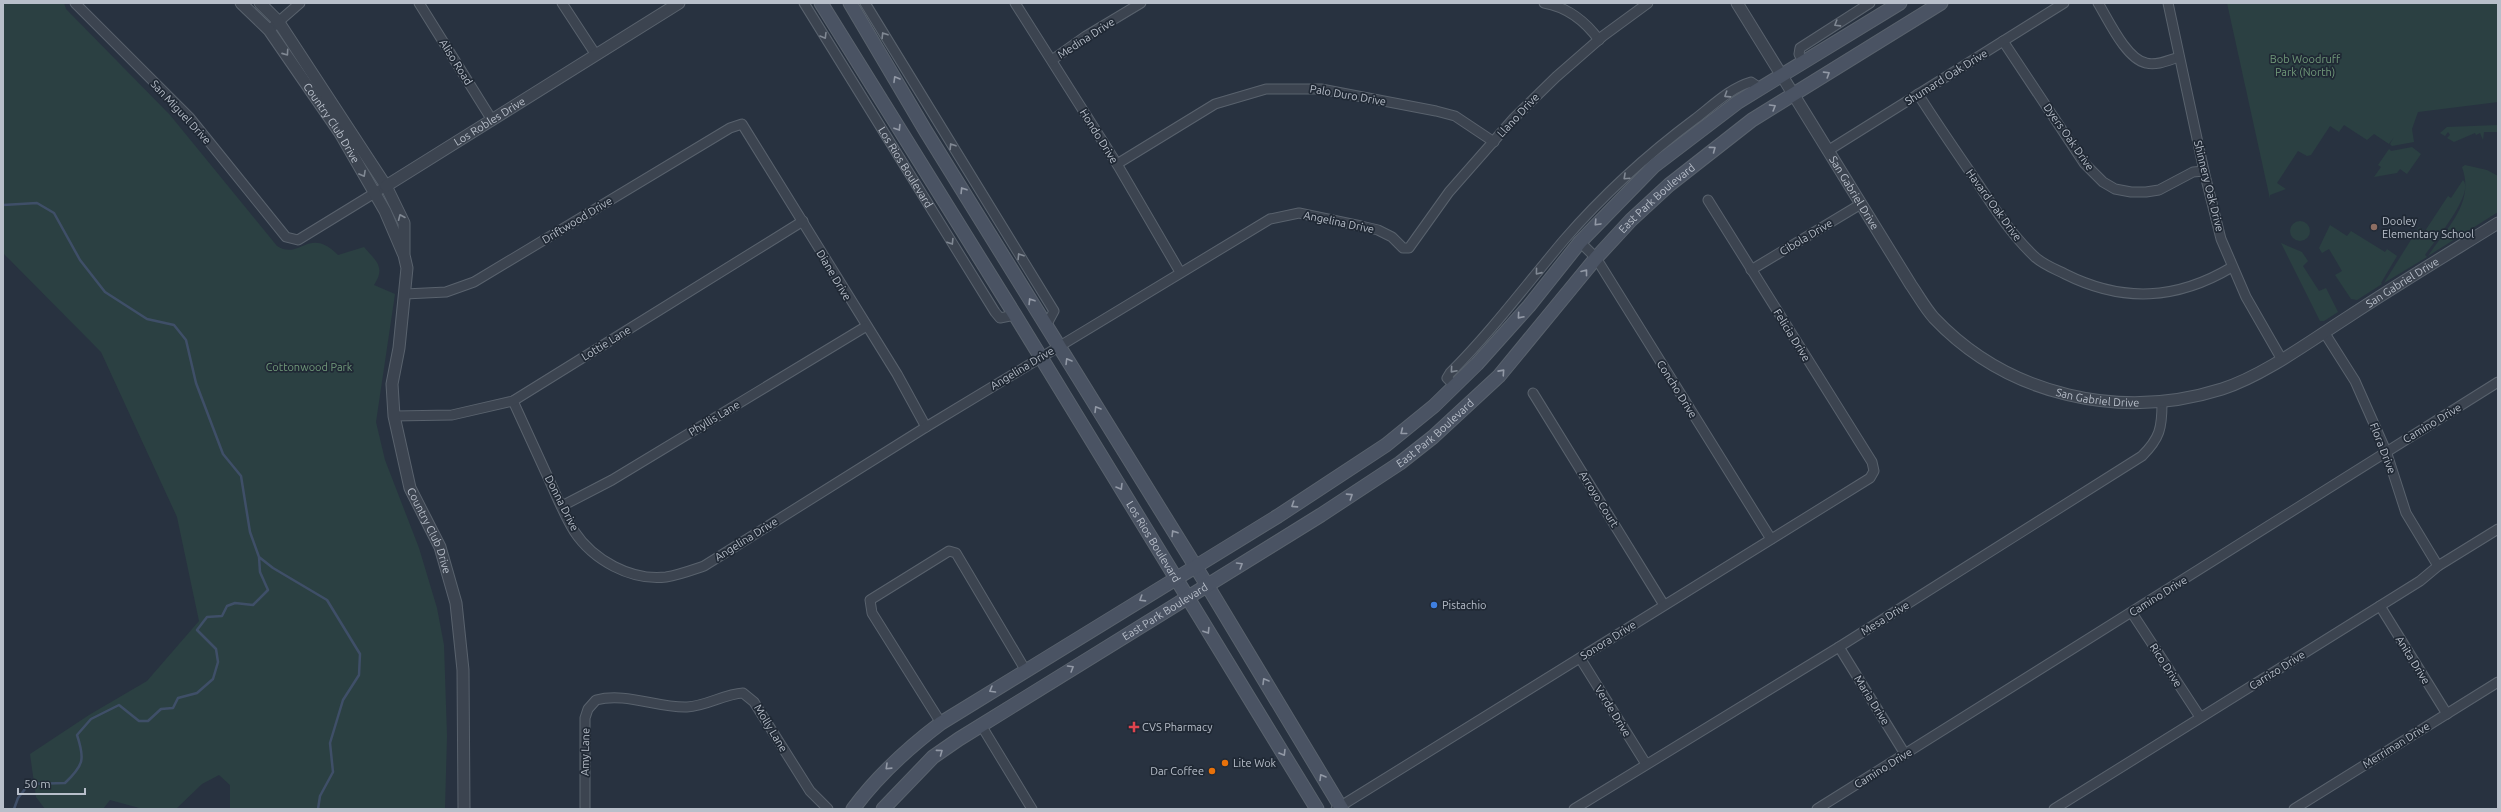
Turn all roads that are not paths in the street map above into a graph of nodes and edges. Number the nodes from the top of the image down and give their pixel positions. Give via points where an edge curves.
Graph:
1 (75, 3) edge
2 (241, 3) edge
3 (260, 3) edge
4 (300, 3) edge
5 (420, 3) edge
6 (562, 3) edge
7 (679, 3) edge
8 (804, 3) edge
9 (822, 3) edge
10 (850, 3) edge
11 (865, 3) edge
12 (1015, 3) edge
13 (1141, 3) edge
14 (1544, 3) edge
15 (1648, 3) edge
16 (1737, 3) edge
17 (1870, 3) edge
18 (1900, 3) edge
19 (1941, 3) edge
20 (2064, 3) edge
21 (2098, 3) edge
22 (2168, 3) edge
23 (2053, 6) edge
24 (278, 21) junction
25 (269, 30) junction
26 (1599, 40) junction
27 (2003, 41) junction
28 (596, 55) junction
29 (2180, 57) junction
30 (1052, 60) junction
31 (1804, 62) junction
32 (1782, 76) junction
33 (1760, 88) junction
34 (1794, 94) junction
35 (1918, 94) junction
36 (492, 120) junction
37 (742, 124) joint
38 (1494, 142) junction
39 (1829, 150) junction
40 (1117, 164) junction
41 (2204, 171) junction
42 (386, 186) junction
43 (374, 193) junction
44 (1708, 200) dead end
45 (1861, 204) junction
46 (803, 221) junction
47 (2498, 222) edge
48 (298, 240) joint
49 (1580, 242) junction
50 (1409, 248) joint
51 (404, 255) junction
52 (1596, 258) junction
53 (2232, 267) junction
54 (1751, 270) junction
55 (1180, 272) junction
56 (405, 294) junction
57 (1015, 315) junction
58 (1046, 326) junction
59 (866, 327) junction
60 (2324, 332) junction
61 (1059, 346) junction
62 (1040, 357) junction
63 (2281, 358) junction
64 (2498, 382) edge
65 (1455, 386) junction
66 (1533, 393) dead end
67 (513, 401) junction
68 (2162, 403) junction
69 (394, 416) junction
70 (926, 427) junction
71 (1386, 445) junction
72 (1119, 446) junction
73 (2386, 451) junction
74 (1100, 454) junction
75 (1400, 463) junction
76 (1874, 471) joint
77 (562, 506) junction
78 (2498, 529) edge
79 (1771, 539) junction
80 (1195, 566) junction
81 (2438, 566) junction
82 (642, 576) joint
83 (1175, 578) junction
84 (1206, 585) junction
85 (1186, 598) junction
86 (1664, 605) junction
87 (2380, 606) junction
88 (2132, 613) junction
89 (1839, 647) junction
90 (1580, 658) junction
91 (1026, 671) junction
92 (2498, 682) edge
93 (1038, 688) junction
94 (596, 700) joint
95 (1285, 714) junction
96 (2447, 714) junction
97 (2200, 717) junction
98 (941, 722) junction
99 (980, 725) junction
100 (1266, 726) junction
101 (1905, 754) junction
102 (1646, 764) junction
103 (1339, 808) edge
104 (464, 809) edge
105 (585, 809) edge
106 (828, 809) edge
107 (853, 809) edge
108 (883, 809) edge
109 (1032, 809) edge
110 (1317, 809) edge
111 (1574, 809) edge
112 (1817, 809) edge
113 (2054, 809) edge
114 (2294, 809) edge

1 - 48 street, San Miguel Drive via 190,118 286,237
2 - 25 street, Country Club Drive
3 - 24 street, Country Club Drive
4 - 24 street
5 - 36 street, Aliso Road
6 - 28 street
7 - 28 street, Los Robles Drive
8 -> 57 street, Los Rios Boulevard via 995,312 1000,318
9 -> 57 main road, Los Rios Boulevard
58 -> 10 main road, Los Rios Boulevard
58 -> 11 street via 1054,311
12 - 30 street, Hondo Drive
13 - 30 street, Medina Drive
14 - 26 street via 1564,8 1577,17
15 - 26 street, Llano Drive
16 - 32 street
17 -> 31 street via 1800,48 1799,54
18 - 31 main road, East Park Boulevard
34 -> 19 main road, East Park Boulevard
20 - 23 street, Shumard Oak Drive
21 - 29 street via 2127,50 2138,60 2157,64
22 - 29 street, Shinnery Oak Drive
23 - 27 street, Shumard Oak Drive
24 - 25 street
24 - 42 street, Country Club Drive
25 -> 43 street, Country Club Drive via 340,133
26 - 38 street, Llano Drive via 1556,77 1514,118
27 - 35 street, Shumard Oak Drive
27 - 41 street, Dyers Oak Drive via 2084,163 2103,182 2115,189 2146,192 2160,190 2193,172
28 - 36 street, Los Robles Drive
29 - 41 street, Shinnery Oak Drive
30 - 40 street, Hondo Drive
31 - 32 main road, East Park Boulevard
32 - 33 main road, East Park Boulevard
32 - 34 street, San Gabriel Drive
33 -> 49 main road, East Park Boulevard via 1680,144 1654,166
33 -> 65 street, East Park Boulevard via 1751,82 1721,99 1684,127 1613,189 1564,240 1506,314 1450,373 1448,378
34 - 39 street, San Gabriel Drive
52 -> 34 main road, East Park Boulevard via 1631,220 1695,163 1752,120
35 - 39 street, Shumard Oak Drive
35 - 53 street, Havard Oak Drive via 2015,237 2036,258 2060,272 2103,289 2128,295 2151,295 2197,284
36 - 42 street, Los Robles Drive
37 - 46 street, Diane Drive
37 - 56 street, Driftwood Drive via 723,132 474,282 446,292
38 - 40 street, Palo Duro Drive via 1455,116 1436,111 1321,89 1266,89 1215,104
38 - 50 street, Llano Drive via 1449,192
39 - 45 street, San Gabriel Drive
40 - 55 street, Hondo Drive
41 - 53 street, Shinnery Oak Drive via 2221,239
42 - 43 street, Los Robles Drive
51 -> 42 street, Country Club Drive via 404,223
43 - 48 street, Los Robles Drive
43 - 51 street, Country Club Drive via 385,211
44 - 54 street, Felicia Drive
45 - 54 street, Cibola Drive
45 - 68 street, San Gabriel Drive via 1910,285 1934,317 1985,360 2016,376 2073,398
46 - 59 street, Diane Drive
46 - 67 street, Lottie Lane
47 - 60 street, San Gabriel Drive
49 - 52 street, Concho Drive
49 -> 65 main road, East Park Boulevard via 1520,316
50 - 55 street, Angelina Drive via 1403,248 1392,237 1378,230 1299,213 1270,219
51 - 56 street, Country Club Drive via 407,268
75 -> 52 main road, East Park Boulevard via 1442,429 1499,376
52 - 79 street, Concho Drive
53 - 63 street, Shinnery Oak Drive via 2257,318
54 - 76 street, Felicia Drive via 1872,462
55 - 61 street, Angelina Drive
56 - 69 street, Country Club Drive via 392,384
57 - 62 main road, Los Rios Boulevard
58 - 61 main road, Los Rios Boulevard
59 - 70 street, Diane Drive via 897,374
59 - 77 street, Phyllis Lane via 612,480
60 - 63 street, San Gabriel Drive
60 - 73 street, Flora Drive via 2355,381
61 - 62 street, Angelina Drive
72 -> 61 main road, Los Rios Boulevard
62 - 70 street, Angelina Drive
62 - 74 main road, Los Rios Boulevard
63 - 68 street, San Gabriel Drive via 2223,389
64 - 73 street, Camino Drive
65 -> 71 main road, East Park Boulevard
66 - 86 street, Arroyo Court
67 - 69 street, Lottie Lane via 452,415
67 - 77 street, Donna Drive
68 - 89 street, Mesa Drive via 2160,433 2154,444 2142,456
69 - 104 street, Country Club Drive via 410,488 440,547 456,603 464,670
70 - 82 street, Angelina Drive via 704,566 665,577
71 - 75 main road
71 -> 80 main road, East Park Boulevard
72 - 74 main road
80 -> 72 main road, Los Rios Boulevard
73 - 81 street, Flora Drive via 2406,512
73 - 88 street, Camino Drive
74 -> 83 main road, Los Rios Boulevard
84 -> 75 main road, East Park Boulevard
76 - 79 street, Sonora Drive via 1870,478
77 - 82 street, Donna Drive via 575,531 588,547 624,571
78 - 81 street, Carrizo Drive
79 - 86 street, Sonora Drive
80 - 83 main road, East Park Boulevard
80 - 84 main road, Los Rios Boulevard
81 - 87 street, Carrizo Drive via 2426,577
83 - 85 main road, Los Rios Boulevard
83 -> 91 main road, East Park Boulevard
84 - 85 main road, East Park Boulevard
95 -> 84 main road, Los Rios Boulevard
93 -> 85 main road, East Park Boulevard
85 -> 100 main road, Los Rios Boulevard
86 - 90 street, Sonora Drive
87 - 96 street, Anita Drive
87 - 97 street, Carrizo Drive
88 - 97 street, Rico Drive
88 - 101 street, Camino Drive
89 - 101 street, Maria Drive
89 - 102 street, Mesa Drive
90 - 102 street, Verde Drive
90 - 103 street, Sonora Drive
91 - 93 main road
91 -> 98 main road, East Park Boulevard
91 - 98 street via 956,553 949,551 942,555 870,600 872,613
92 - 96 street, Merriman Drive
93 - 99 main road, East Park Boulevard
94 - 105 street, Amy Lane via 588,709 585,718
94 - 106 street, Molly Lane via 622,697 655,705 689,707 738,693 748,694 810,791
95 - 100 main road
103 -> 95 main road, Los Rios Boulevard
96 - 114 street, Merriman Drive
97 - 113 street, Carrizo Drive
98 -> 107 main road, East Park Boulevard via 911,745 883,772
108 -> 99 main road, East Park Boulevard via 933,757
99 - 109 street
100 -> 110 main road, Los Rios Boulevard
101 - 112 street, Camino Drive
102 - 111 street, Mesa Drive

